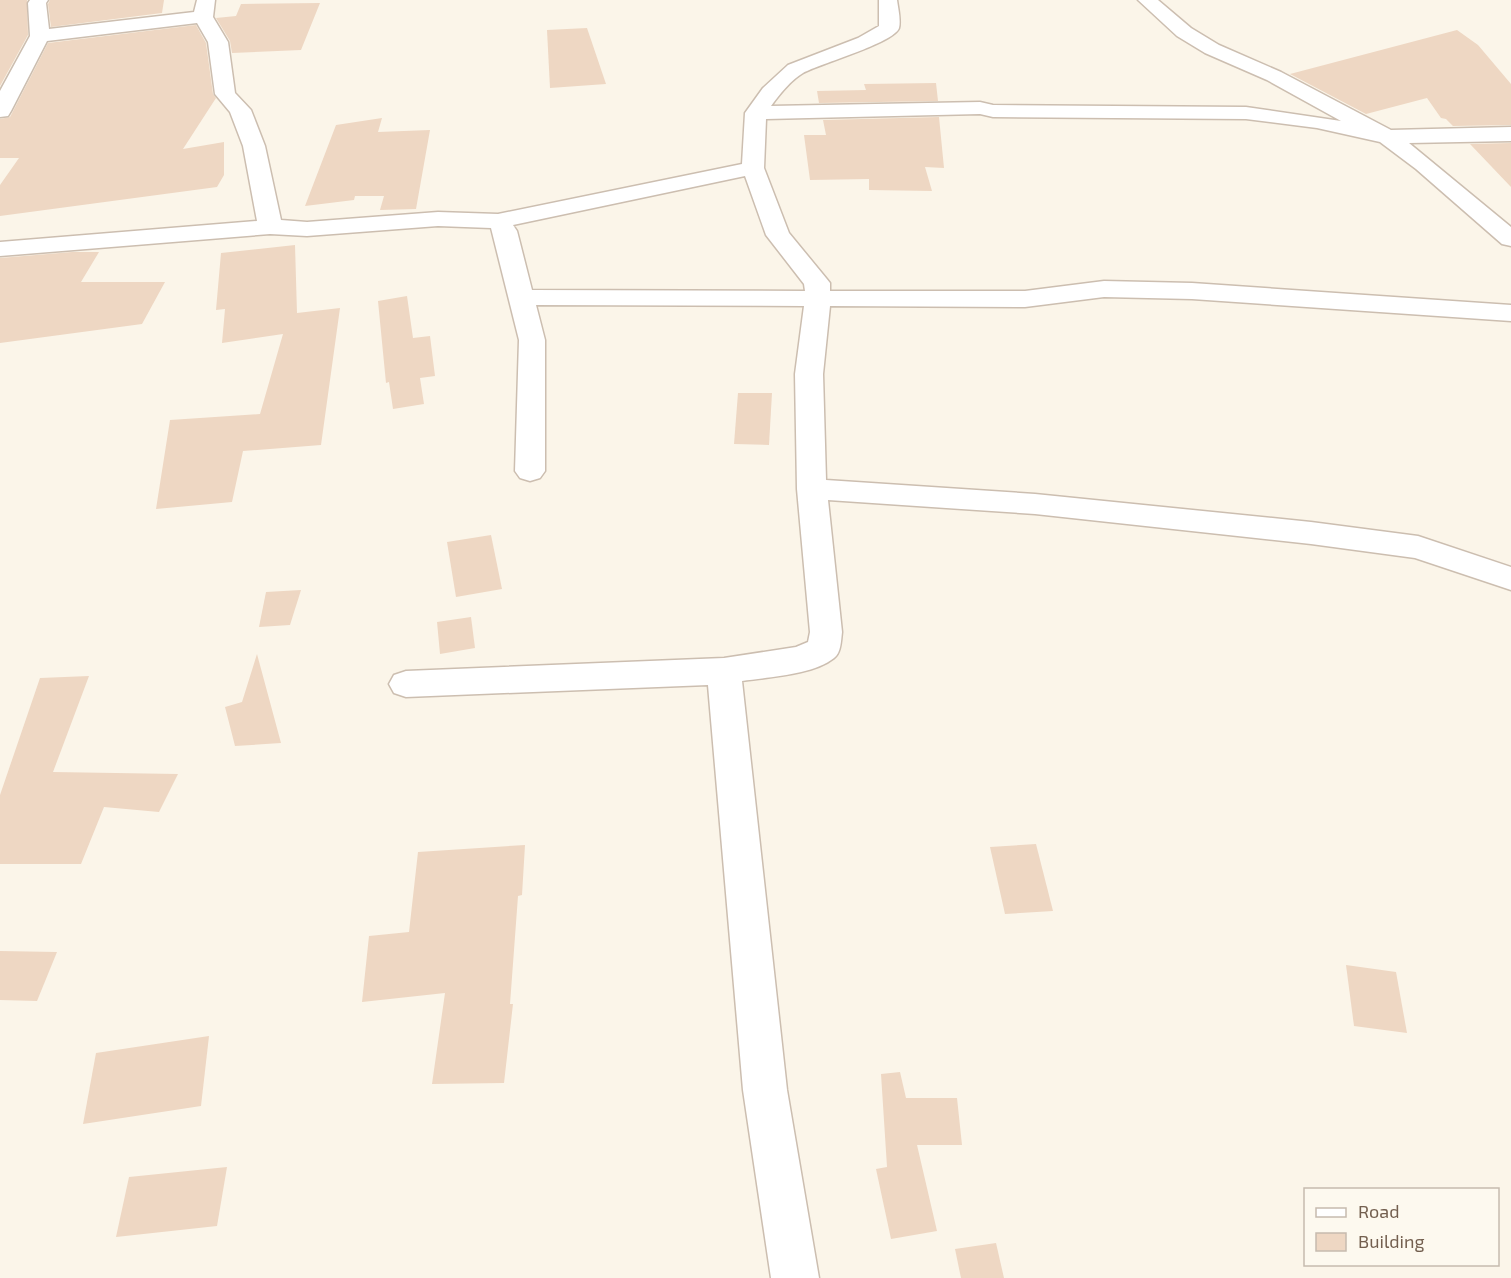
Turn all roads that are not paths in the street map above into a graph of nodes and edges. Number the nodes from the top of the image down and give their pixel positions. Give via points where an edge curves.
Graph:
1 (39, 0) edge
2 (888, 0) edge
3 (1146, 0) edge
4 (204, 8) edge
5 (40, 36) junction
6 (0, 111) edge
7 (756, 113) junction
8 (1511, 134) edge
9 (1387, 137) junction
10 (753, 168) junction
11 (498, 221) junction
12 (270, 227) junction
13 (1511, 239) edge
14 (0, 249) edge
15 (521, 298) junction
16 (818, 300) junction
17 (1511, 313) edge
18 (530, 471) dead end
19 (812, 489) junction
20 (1511, 579) edge
21 (724, 671) junction
22 (406, 684) dead end
23 (795, 1278) edge

1 - 5 street
2 - 7 street via 888,28 865,42 795,69 770,92
3 - 9 street via 1184,32 1212,49 1274,76
4 - 5 street
4 - 12 street via 218,42 225,94 240,110 254,147
5 - 6 street
7 - 9 street via 980,108 1246,113 1317,122
7 - 10 street
8 - 9 street
9 - 13 street
10 - 11 street
10 - 16 street via 778,235 816,283
11 - 12 street via 438,219 307,229
11 - 15 street via 505,231
12 - 14 street
15 - 16 street
15 - 18 street via 532,340
16 - 17 street via 1025,299 1115,290 1192,291
16 - 19 street via 809,374
19 - 20 street via 1035,504 1311,533 1418,547
19 - 21 street via 826,632 824,649 801,659
21 - 22 street
21 - 23 street via 765,1090

